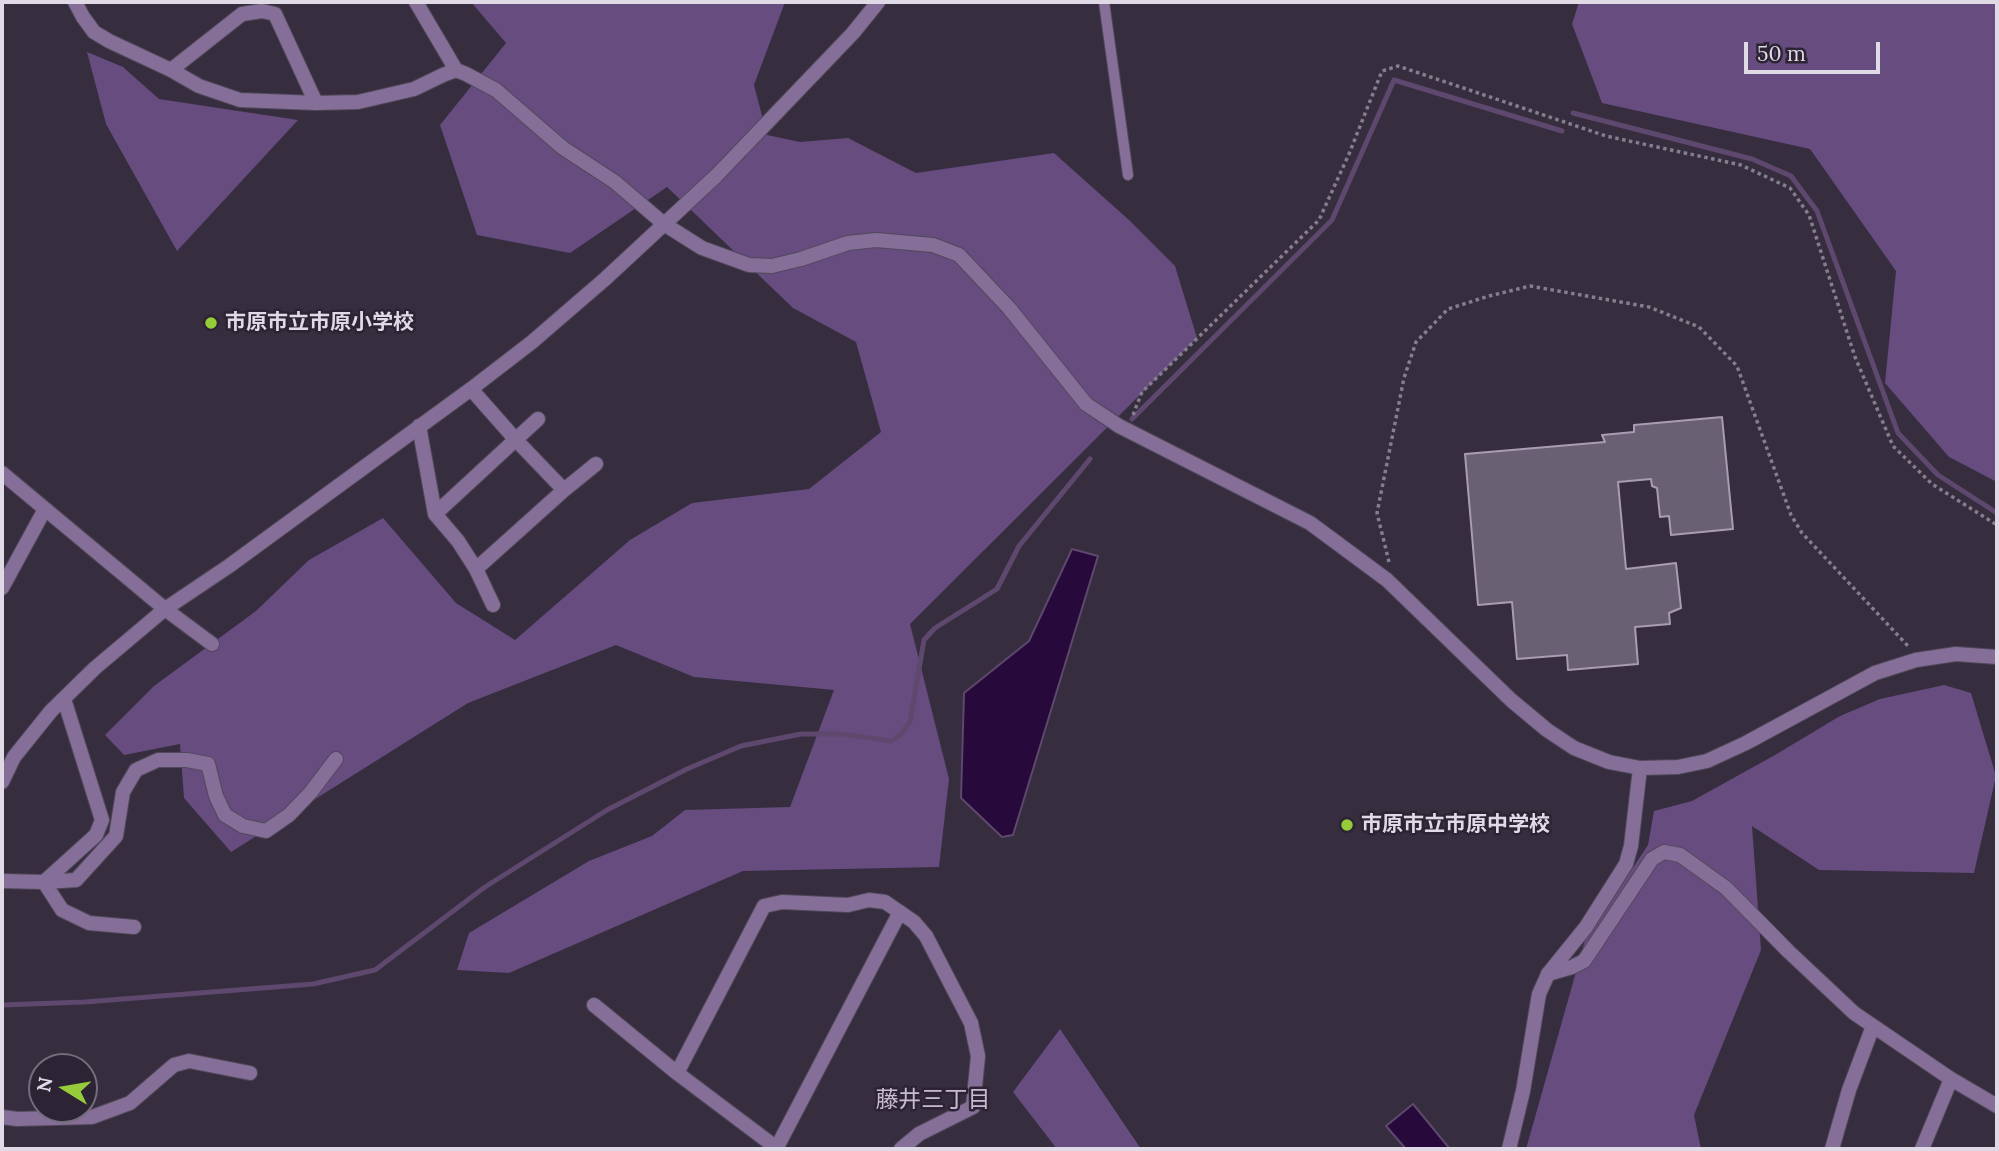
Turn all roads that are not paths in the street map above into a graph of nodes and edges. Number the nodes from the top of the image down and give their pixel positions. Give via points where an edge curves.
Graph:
1 (75, 2) edge
2 (416, 2) edge
3 (878, 2) edge
4 (1104, 2) edge
5 (171, 70) junction
6 (456, 70) junction
7 (316, 103) junction
8 (1128, 175) dead end
9 (664, 224) junction
10 (471, 389) junction
11 (538, 419) dead end
12 (419, 426) junction
13 (516, 440) junction
14 (596, 464) dead end
15 (2, 474) edge
16 (564, 490) junction
17 (45, 509) junction
18 (435, 514) junction
19 (476, 569) junction
20 (2, 588) edge
21 (492, 605) dead end
22 (165, 609) junction
23 (212, 644) dead end
24 (1997, 657) edge
25 (64, 699) junction
26 (336, 759) dead end
27 (1640, 768) junction
28 (2, 782) edge
29 (2, 881) edge
30 (44, 882) junction
31 (900, 912) junction
32 (134, 928) dead end
33 (1548, 974) junction
34 (594, 1004) dead end
35 (1873, 1026) junction
36 (250, 1073) dead end
37 (677, 1073) junction
38 (1951, 1079) junction
39 (1997, 1106) edge
40 (2, 1117) edge
41 (777, 1149) edge
42 (901, 1149) edge
43 (1509, 1149) edge
44 (1832, 1149) edge
45 (1922, 1149) edge

1 - 5 street via 94,32
2 - 6 street
3 - 9 street via 716,176
4 - 8 lane
5 - 7 street via 199,86 240,100
5 - 7 street via 242,14 262,11 275,15
6 - 7 street via 414,89 358,102
6 - 9 street via 496,90 563,148 615,182
9 - 10 street via 532,342
9 - 27 street via 702,248 749,265 772,266 848,243 876,240 933,245 958,255 1009,308 1087,404 1127,430 1310,523 1387,580 1546,730 1574,748
10 - 12 street
10 - 13 street
11 - 13 street
12 - 18 street
12 - 22 street
13 - 16 street
13 - 18 street
14 - 16 street
15 - 17 street
16 - 19 street
17 - 20 street
17 - 22 street
18 - 19 street
19 - 21 street
22 - 23 street
22 - 25 street
24 - 27 street via 1956,654 1916,660 1875,673 1707,761
25 - 28 street via 14,757
25 - 30 street via 102,820 96,835
26 - 30 street via 289,815 266,831 225,815 208,764 158,760 136,770 123,792 116,836 76,880
27 - 33 street via 1626,863 1586,927
29 - 30 street
30 - 32 street via 62,909 71,914 89,923
31 - 37 street via 885,902 869,900 848,905 764,905
31 - 41 street
31 - 42 street via 926,936 971,1023 978,1056 973,1107 919,1134
33 - 35 street via 1584,961 1652,859 1664,852 1680,855 1726,888 1854,1013
33 - 43 street via 1539,994
34 - 37 street
35 - 38 street
35 - 44 street
36 - 40 street via 189,1061 174,1066 130,1103 92,1117
37 - 41 street
38 - 39 street
38 - 45 street

